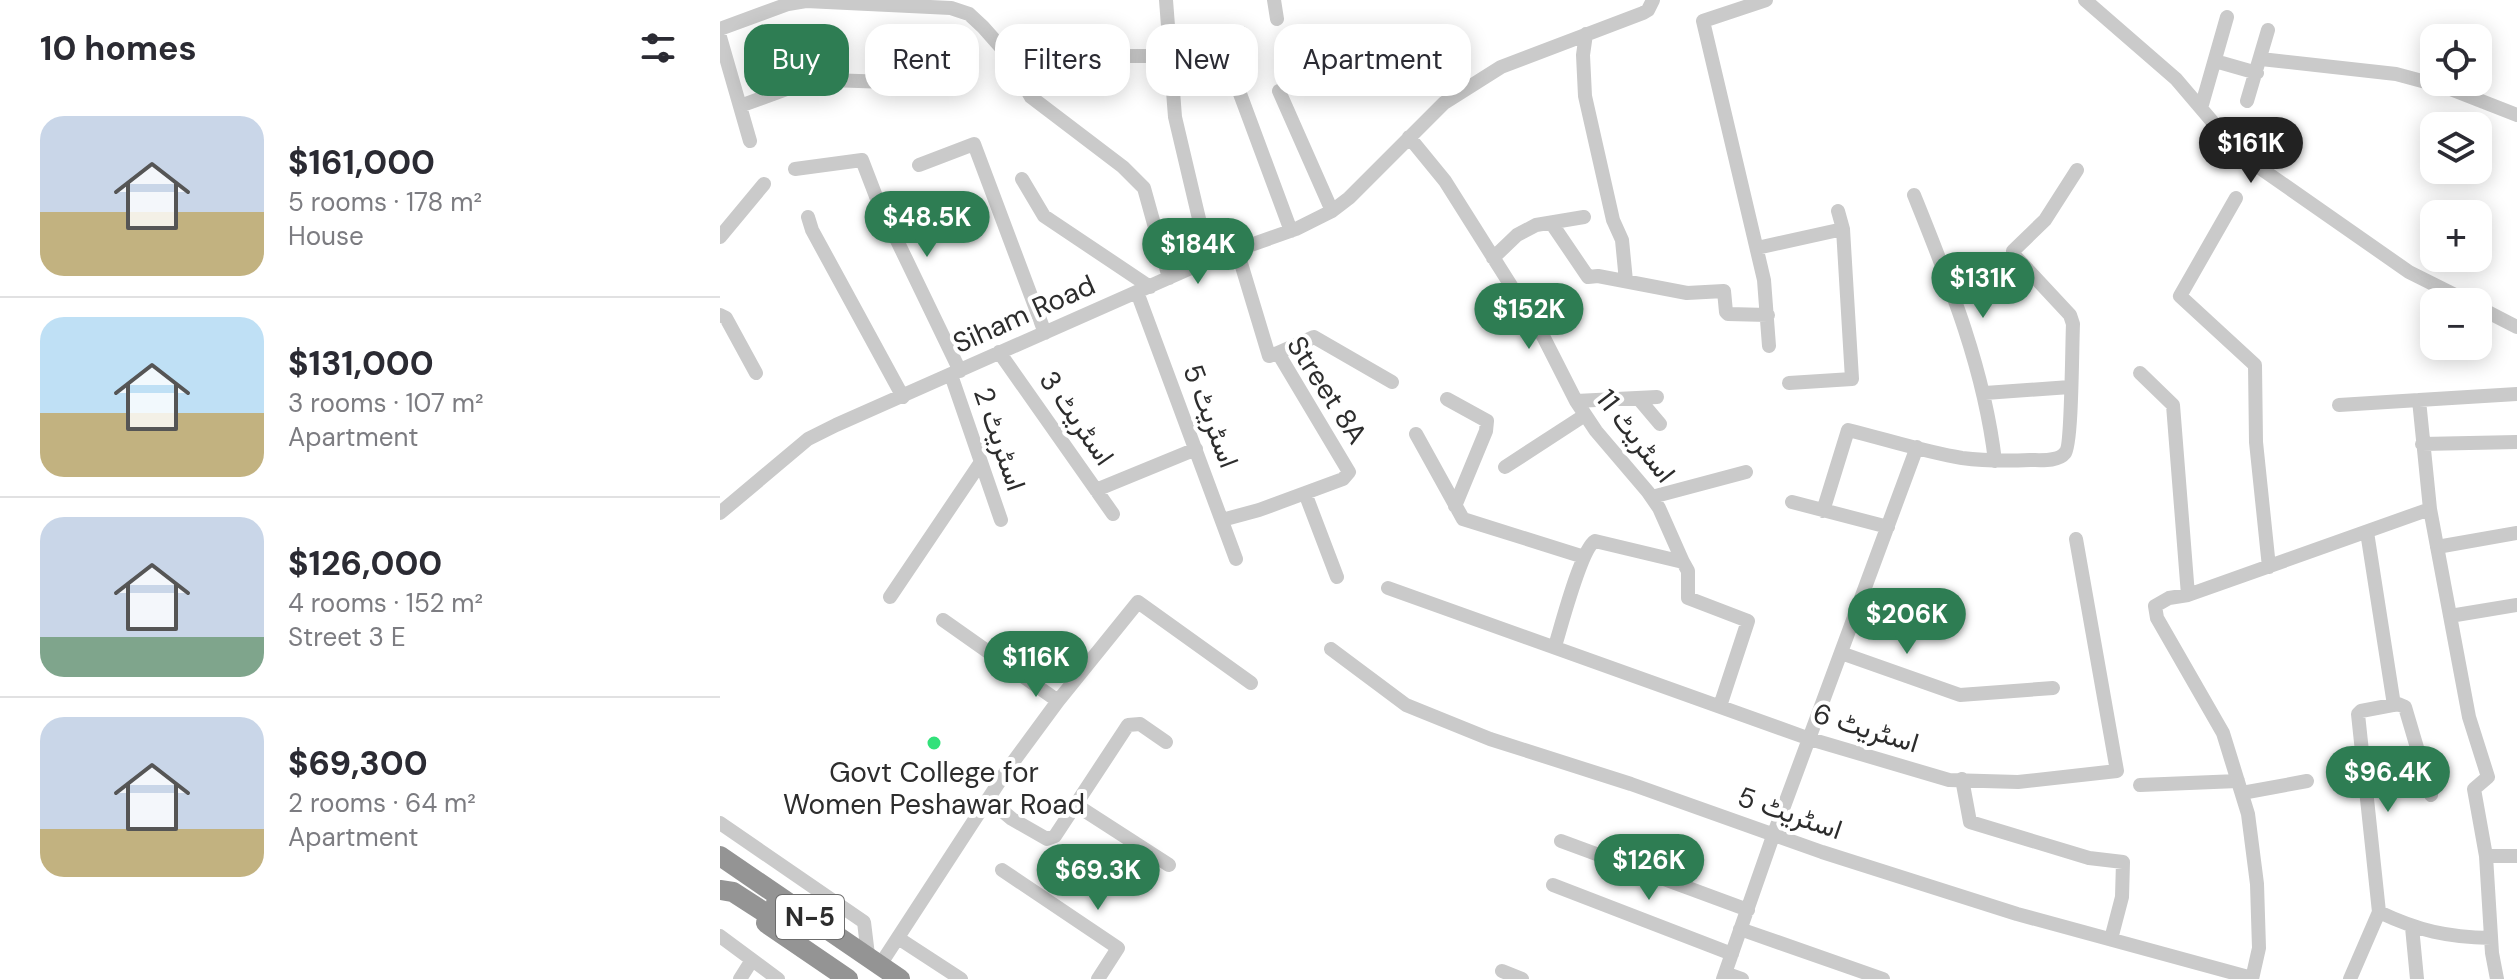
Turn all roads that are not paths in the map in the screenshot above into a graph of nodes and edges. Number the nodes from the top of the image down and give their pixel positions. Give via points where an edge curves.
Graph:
1 (1166, 0) edge
2 (1274, 0) edge
3 (1653, 0) edge
4 (1766, 0) edge
5 (2085, 0) edge
6 (2227, 17) dead end
7 (1277, 19) dead end
8 (1168, 24) edge
9 (720, 29) edge
10 (2268, 30) dead end
11 (1586, 34) junction
12 (720, 37) edge
13 (2215, 61) junction
14 (2259, 66) junction
15 (865, 81) edge
16 (1174, 96) edge
17 (1241, 96) edge
18 (1281, 96) edge
19 (2247, 101) dead end
20 (740, 106) junction
21 (2201, 108) junction
22 (2517, 115) edge
23 (1409, 137) junction
24 (750, 141) dead end
25 (919, 165) dead end
26 (795, 169) dead end
27 (2077, 170) dead end
28 (1022, 179) dead end
29 (764, 184) dead end
30 (1914, 195) dead end
31 (2236, 198) dead end
32 (1332, 211) junction
33 (1838, 211) dead end
34 (808, 217) dead end
35 (1584, 217) dead end
36 (1552, 224) junction
37 (1843, 229) junction
38 (1291, 231) junction
39 (720, 237) edge
40 (1757, 248) junction
41 (1237, 250) junction
42 (1493, 258) junction
43 (1211, 259) junction
44 (1169, 278) junction
45 (1626, 281) junction
46 (2441, 288) edge
47 (1143, 289) junction
48 (2492, 314) edge
49 (720, 315) edge
50 (1768, 315) junction
51 (2517, 327) edge
52 (1045, 333) junction
53 (1769, 346) dead end
54 (999, 352) junction
55 (1278, 353) junction
56 (756, 373) dead end
57 (955, 373) junction
58 (2140, 373) dead end
59 (1392, 382) dead end
60 (1789, 383) dead end
61 (2070, 387) junction
62 (1985, 393) junction
63 (2517, 394) edge
64 (903, 397) junction
65 (1657, 397) dead end
66 (1638, 398) junction
67 (1447, 399) dead end
68 (2419, 400) junction
69 (1576, 401) junction
70 (2339, 405) dead end
71 (1585, 415) junction
72 (1660, 424) dead end
73 (1416, 434) dead end
74 (2517, 442) edge
75 (2422, 444) junction
76 (1917, 447) junction
77 (1196, 449) junction
78 (1995, 461) junction
79 (981, 462) junction
80 (1505, 467) dead end
81 (1746, 472) dead end
82 (1096, 490) junction
83 (1305, 493) junction
84 (1652, 497) junction
85 (1792, 502) dead end
86 (1455, 506) junction
87 (2430, 509) junction
88 (1823, 511) junction
89 (720, 513) edge
90 (1113, 514) dead end
91 (1001, 520) dead end
92 (1222, 520) junction
93 (1888, 527) junction
94 (2367, 532) junction
95 (2517, 533) edge
96 (2076, 539) dead end
97 (2437, 547) junction
98 (1584, 557) junction
99 (1236, 559) dead end
100 (1680, 562) junction
101 (2269, 567) junction
102 (1337, 577) dead end
103 (1388, 588) dead end
104 (2188, 595) junction
105 (890, 597) dead end
106 (2517, 605) edge
107 (2450, 616) junction
108 (943, 620) dead end
109 (1555, 646) junction
110 (1331, 649) dead end
111 (1841, 653) junction
112 (1251, 683) dead end
113 (2053, 688) dead end
114 (1058, 701) junction
115 (2394, 705) junction
116 (1720, 706) junction
117 (1810, 739) junction
118 (1166, 742) dead end
119 (1962, 779) junction
120 (2307, 781) dead end
121 (2140, 785) dead end
122 (2240, 787) junction
123 (2431, 795) dead end
124 (988, 799) junction
125 (1076, 805) junction
126 (720, 823) edge
127 (1773, 836) junction
128 (1561, 841) dead end
129 (2486, 856) junction
130 (2517, 856) edge
131 (721, 857) edge
132 (1169, 865) dead end
133 (1002, 870) dead end
134 (1553, 885) dead end
135 (720, 890) edge
136 (1748, 910) junction
137 (2379, 912) junction
138 (2412, 927) junction
139 (1740, 929) junction
140 (720, 936) edge
141 (898, 938) junction
142 (2491, 938) junction
143 (2111, 939) junction
144 (1732, 954) junction
145 (752, 960) junction
146 (874, 960) junction
147 (1502, 971) dead end
148 (830, 972) edge
149 (1724, 976) edge
150 (2252, 978) edge
151 (740, 979) edge
152 (778, 979) edge
153 (848, 979) edge
154 (864, 979) edge
155 (900, 979) edge
156 (961, 979) edge
157 (1098, 979) edge
158 (1522, 979) edge
159 (1742, 979) edge
160 (1883, 979) edge
161 (2350, 979) edge
162 (2417, 979) edge
163 (2497, 979) edge

1 - 8 street
2 - 7 street
3 - 11 street, Siham Road via 1643,13
4 - 40 street via 1703,21
5 - 21 street via 2176,79
6 - 13 street
9 - 44 street via 806,1 951,8 969,14 1006,53 1031,97 1144,188
10 - 14 street
11 - 23 street, Siham Road via 1501,67 1444,103
11 - 45 street via 1585,96 1622,240
12 - 20 street
13 - 14 street
13 - 21 street
14 - 19 street
14 - 22 street via 2396,74
15 - 20 street via 810,82
16 - 43 street
17 - 38 street
18 - 32 street
20 - 24 street
21 - 46 street via 2260,168 2409,272
23 - 32 street, Siham Road
23 - 42 street, اسٹریٹ 11 via 1445,181
25 - 52 street via 974,144
26 - 57 street, اسٹریٹ 2 via 862,160
27 - 61 street via 2045,220 2013,251 2070,315
28 - 47 street via 1044,216
29 - 39 street
30 - 62 street via 1958,302
31 - 101 street via 2180,296 2255,365 2256,442
32 - 38 street, Siham Road
33 - 37 street
34 - 64 street
35 - 36 street
36 - 42 street via 1527,230
36 - 45 street via 1588,277
37 - 40 street
37 - 60 street via 1852,379
38 - 41 street, Siham Road
40 - 50 street
41 - 43 street, Siham Road
41 - 55 street, Street 8A via 1269,356
42 - 69 street, اسٹریٹ 11
43 - 44 street, Siham Road
44 - 47 street, Siham Road
45 - 50 street via 1687,293 1724,291 1728,314
47 - 52 street, Siham Road
47 - 77 street, اسٹریٹ 5
48 - 51 street
49 - 56 street
50 - 53 street
52 - 54 street, Siham Road
54 - 57 street, Siham Road
54 - 82 street, اسٹریٹ 3
55 - 59 street via 1314,337
55 - 83 street, Street 8A via 1349,472
57 - 64 street, Siham Road
57 - 79 street, اسٹریٹ 2
58 - 104 street via 2173,405
61 - 62 street
61 - 78 street via 2071,428 2065,454
62 - 78 street
63 - 68 street
64 - 89 street, Siham Road via 808,439
65 - 66 street
66 - 69 street
66 - 72 street
67 - 86 street via 1487,421
68 - 70 street
68 - 75 street
69 - 71 street, اسٹریٹ 11
71 - 80 street
71 - 84 street, اسٹریٹ 11
73 - 86 street
74 - 75 street
75 - 87 street
76 - 78 street
76 - 88 street via 1848,430
76 - 93 street
77 - 82 street
77 - 92 street, اسٹریٹ 5
79 - 91 street, اسٹریٹ 2
79 - 105 street
81 - 84 street
82 - 90 street, اسٹریٹ 3
83 - 92 street, Street 8A
83 - 102 street
84 - 100 street, اسٹریٹ 11
85 - 88 street
86 - 98 street via 1463,519
87 - 94 street
87 - 97 street
88 - 93 street
92 - 99 street, اسٹریٹ 5
93 - 111 street
94 - 101 street
94 - 115 street
95 - 97 street
96 - 119 street, اسٹریٹ 6 via 2117,771 2018,782
97 - 107 street
98 - 100 street via 1595,541
98 - 109 street
100 - 116 street, اسٹریٹ 11 via 1688,571 1688,598 1748,621
101 - 104 street
103 - 109 street, اسٹریٹ 6
104 - 122 street via 2159,602 2157,618 2223,733
106 - 107 street
107 - 129 street via 2469,717 2488,777 2474,789
108 - 114 street
109 - 116 street, اسٹریٹ 6
110 - 127 street, اسٹریٹ 5 via 1406,705 1447,723
111 - 113 street via 1960,695
111 - 117 street
112 - 114 street via 1138,602
114 - 124 street
115 - 123 street via 2405,707
115 - 137 street via 2358,714
116 - 117 street, اسٹریٹ 6
117 - 119 street, اسٹریٹ 6 via 1949,780
117 - 127 street
118 - 125 street via 1140,724 1128,725
119 - 143 street via 1970,822 2089,858 2123,862 2122,897
120 - 122 street
121 - 122 street
122 - 150 street via 2257,884 2259,948
124 - 125 street via 1047,839 1055,836
124 - 141 street
125 - 132 street
126 - 146 street via 864,922
127 - 136 street
127 - 143 street, اسٹریٹ 5
128 - 136 street
129 - 130 street
129 - 142 street
131 - 135 highway via 728,870 789,912 790,919 781,923 733,892
131 - 146 highway, N-5
133 - 157 street via 1118,948
134 - 144 street
135 - 148 highway, N-5
136 - 139 street
137 - 138 street
137 - 161 street
138 - 142 street via 2449,937
138 - 162 street
139 - 144 street
139 - 160 street
140 - 145 street
141 - 146 street
141 - 156 street
142 - 163 street
143 - 150 street, اسٹریٹ 5
144 - 149 street
145 - 151 street
145 - 152 street
146 - 154 highway via 869,963 836,945 835,956
146 - 155 highway, N-5
147 - 158 street
148 - 153 highway, N-5
149 - 159 street

